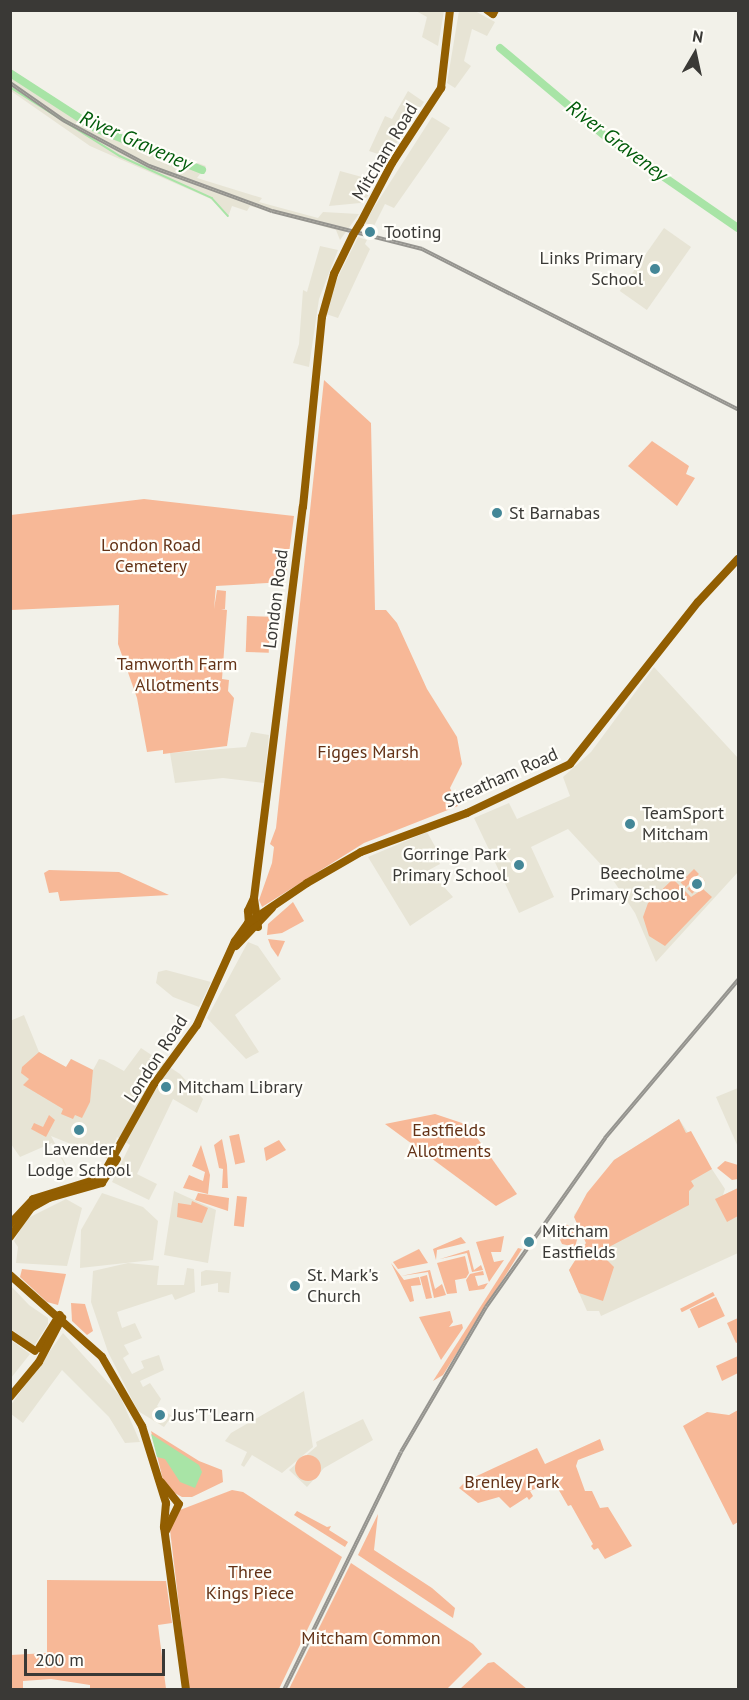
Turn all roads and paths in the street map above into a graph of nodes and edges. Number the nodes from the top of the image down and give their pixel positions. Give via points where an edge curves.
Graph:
1 (450, 10) edge
2 (325, 303) joint
3 (738, 559) edge
4 (253, 926) junction
5 (117, 1155) junction
6 (10, 1224) edge
7 (10, 1237) edge
8 (10, 1275) edge
9 (60, 1318) junction
10 (10, 1334) edge
11 (48, 1343) junction
12 (37, 1350) junction
13 (33, 1365) junction
14 (10, 1397) edge
15 (158, 1476) junction
16 (173, 1497) junction
17 (168, 1507) junction
18 (186, 1689) edge

1 - 2 main road, Mitcham Road, bridge via 441,88 392,163 353,235
2 - 4 main road, London Road
3 - 4 main road, Streatham Road via 694,606 570,764 467,813 361,852 307,883
4 - 5 main road, London Road via 236,946 199,1021 151,1089
5 - 6 main road via 99,1178 39,1196 22,1208
5 - 7 main road via 104,1182 36,1204
8 - 9 main road
9 - 11 main road
9 - 12 main road
9 - 15 main road via 109,1366 147,1438
10 - 12 main road
11 - 12 main road
11 - 13 main road via 39,1362
12 - 13 main road
13 - 14 main road
15 - 16 main road
15 - 17 main road
16 - 17 main road
16 - 17 main road via 179,1504
17 - 18 main road via 166,1532

